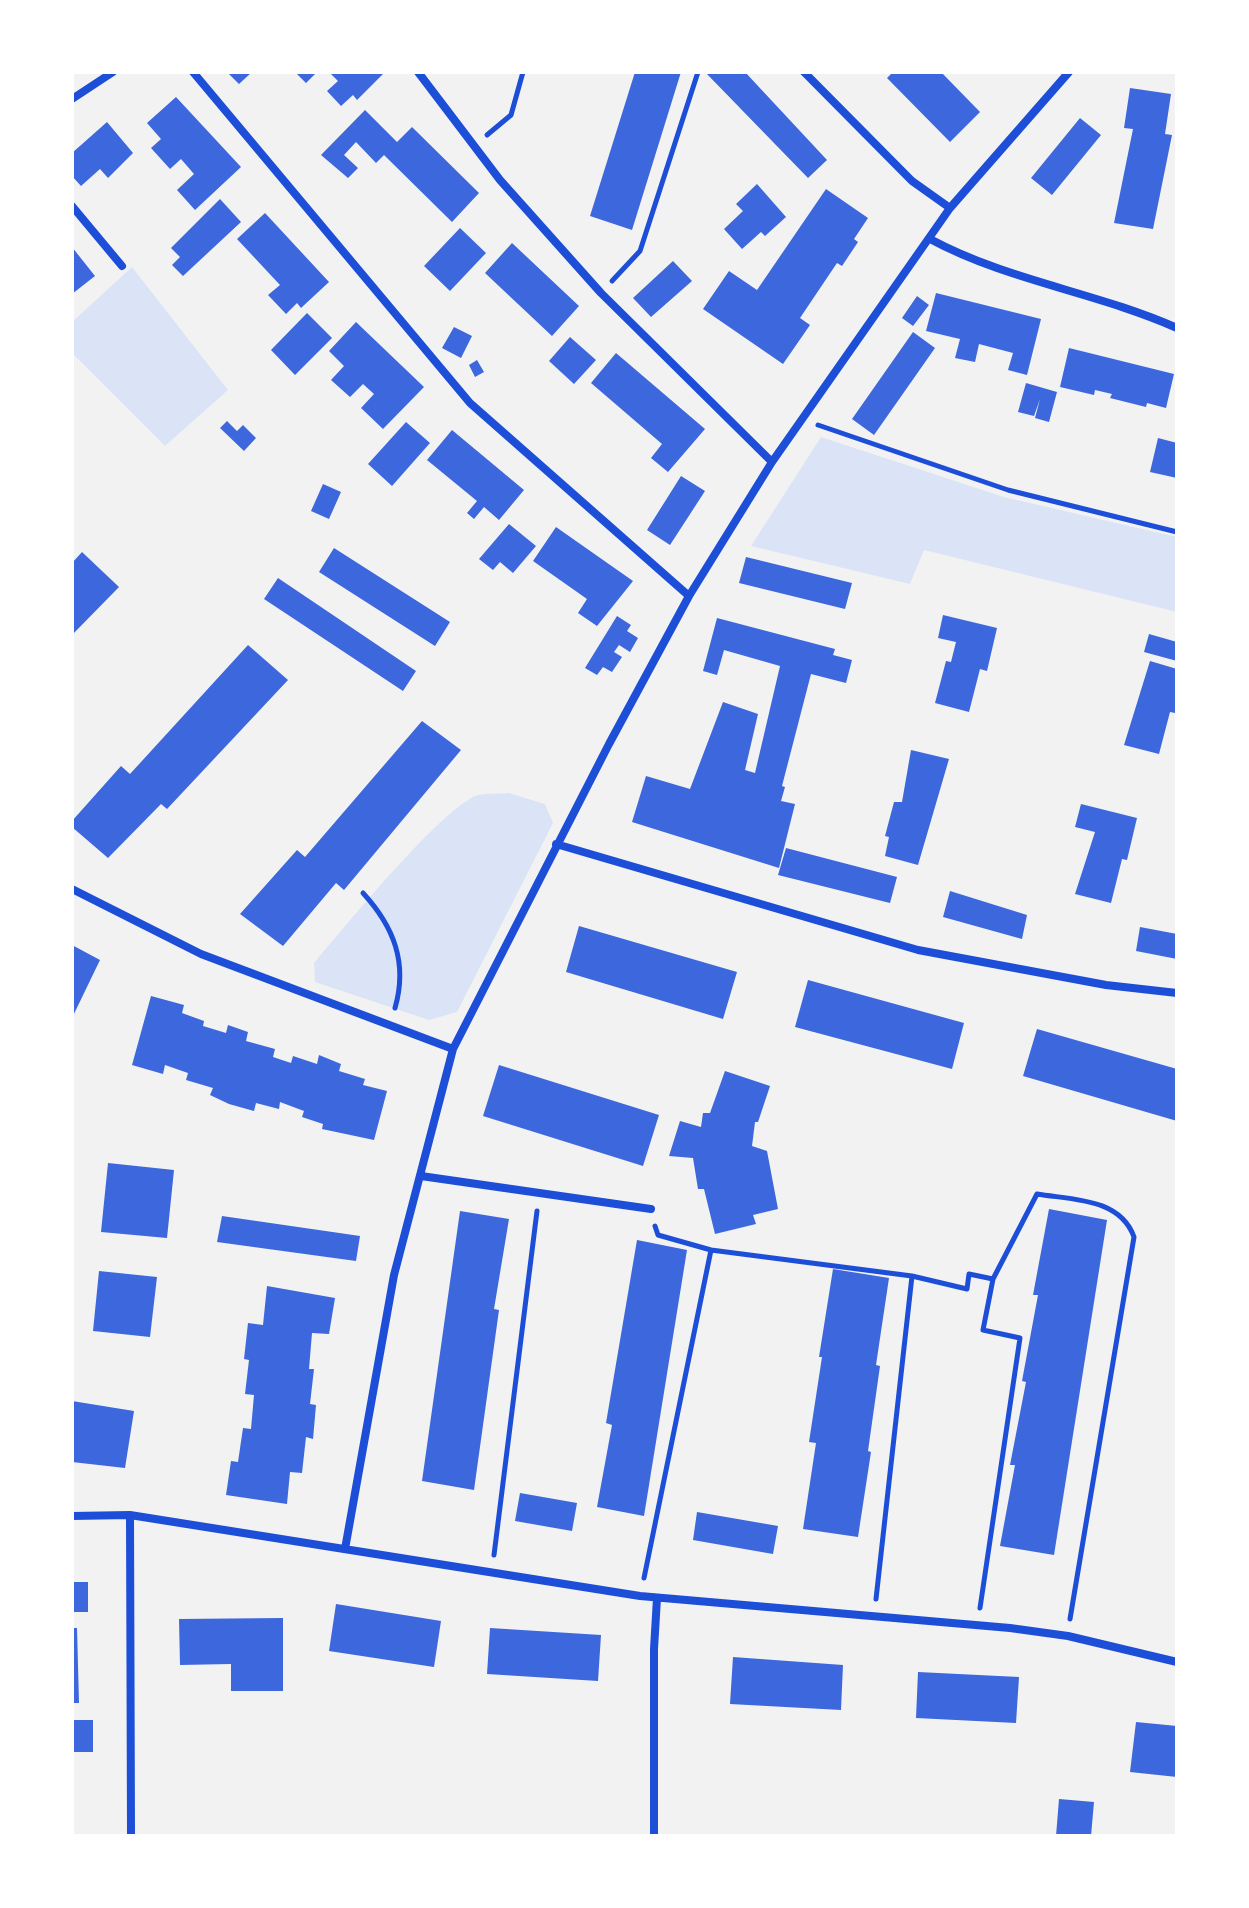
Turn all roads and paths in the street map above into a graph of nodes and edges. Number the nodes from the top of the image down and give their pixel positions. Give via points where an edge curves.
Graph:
1 (113, 72) edge
2 (193, 72) edge
3 (418, 72) edge
4 (523, 72) edge
5 (698, 72) edge
6 (804, 72) edge
7 (1069, 72) edge
8 (72, 99) edge
9 (474, 146) junction
10 (72, 206) edge
11 (950, 208) junction
12 (930, 239) junction
13 (122, 266) dead end
14 (601, 293) junction
15 (1177, 328) edge
16 (802, 418) junction
17 (772, 462) junction
18 (1177, 532) edge
19 (689, 596) junction
20 (556, 844) junction
21 (72, 889) edge
22 (363, 893) dead end
23 (1177, 993) edge
24 (390, 1025) junction
25 (453, 1049) junction
26 (421, 1176) junction
27 (539, 1194) junction
28 (651, 1209) joint
29 (711, 1250) junction
30 (912, 1276) junction
31 (993, 1279) junction
32 (130, 1515) junction
33 (72, 1516) edge
34 (345, 1549) junction
35 (492, 1571) junction
36 (640, 1596) junction
37 (657, 1598) junction
38 (874, 1616) junction
39 (977, 1625) junction
40 (1068, 1636) junction
41 (1177, 1662) edge
42 (131, 1836) edge
43 (654, 1836) edge

1 - 8 street
2 - 19 street via 470,403
3 - 9 street
4 - 9 path via 511,115
5 - 14 path via 640,251
6 - 11 street via 912,181
7 - 11 street
9 - 14 street
10 - 13 street
11 - 12 street
12 - 15 street via 977,262
12 - 16 street
14 - 17 street
16 - 17 street
16 - 18 path via 1008,490
17 - 19 street
19 - 20 street
20 - 23 street via 918,950 1080,981
20 - 25 street
21 - 24 street via 201,954
22 - 24 path via 391,929 398,951 401,972
24 - 25 street
25 - 26 street
26 - 27 street
26 - 34 street via 385,1320
27 - 28 street
27 - 35 path
28 - 29 path via 658,1235
29 - 30 path
29 - 36 path
30 - 31 path via 967,1289 969,1274
30 - 38 path
31 - 39 path via 983,1330 1020,1338
31 - 40 path via 1037,1194 1112,1208 1130,1224 1133,1247
32 - 33 street
32 - 34 street
32 - 42 street
34 - 35 street
35 - 36 street
36 - 37 street
37 - 38 street
37 - 43 street
38 - 39 street
39 - 40 street
40 - 41 street

